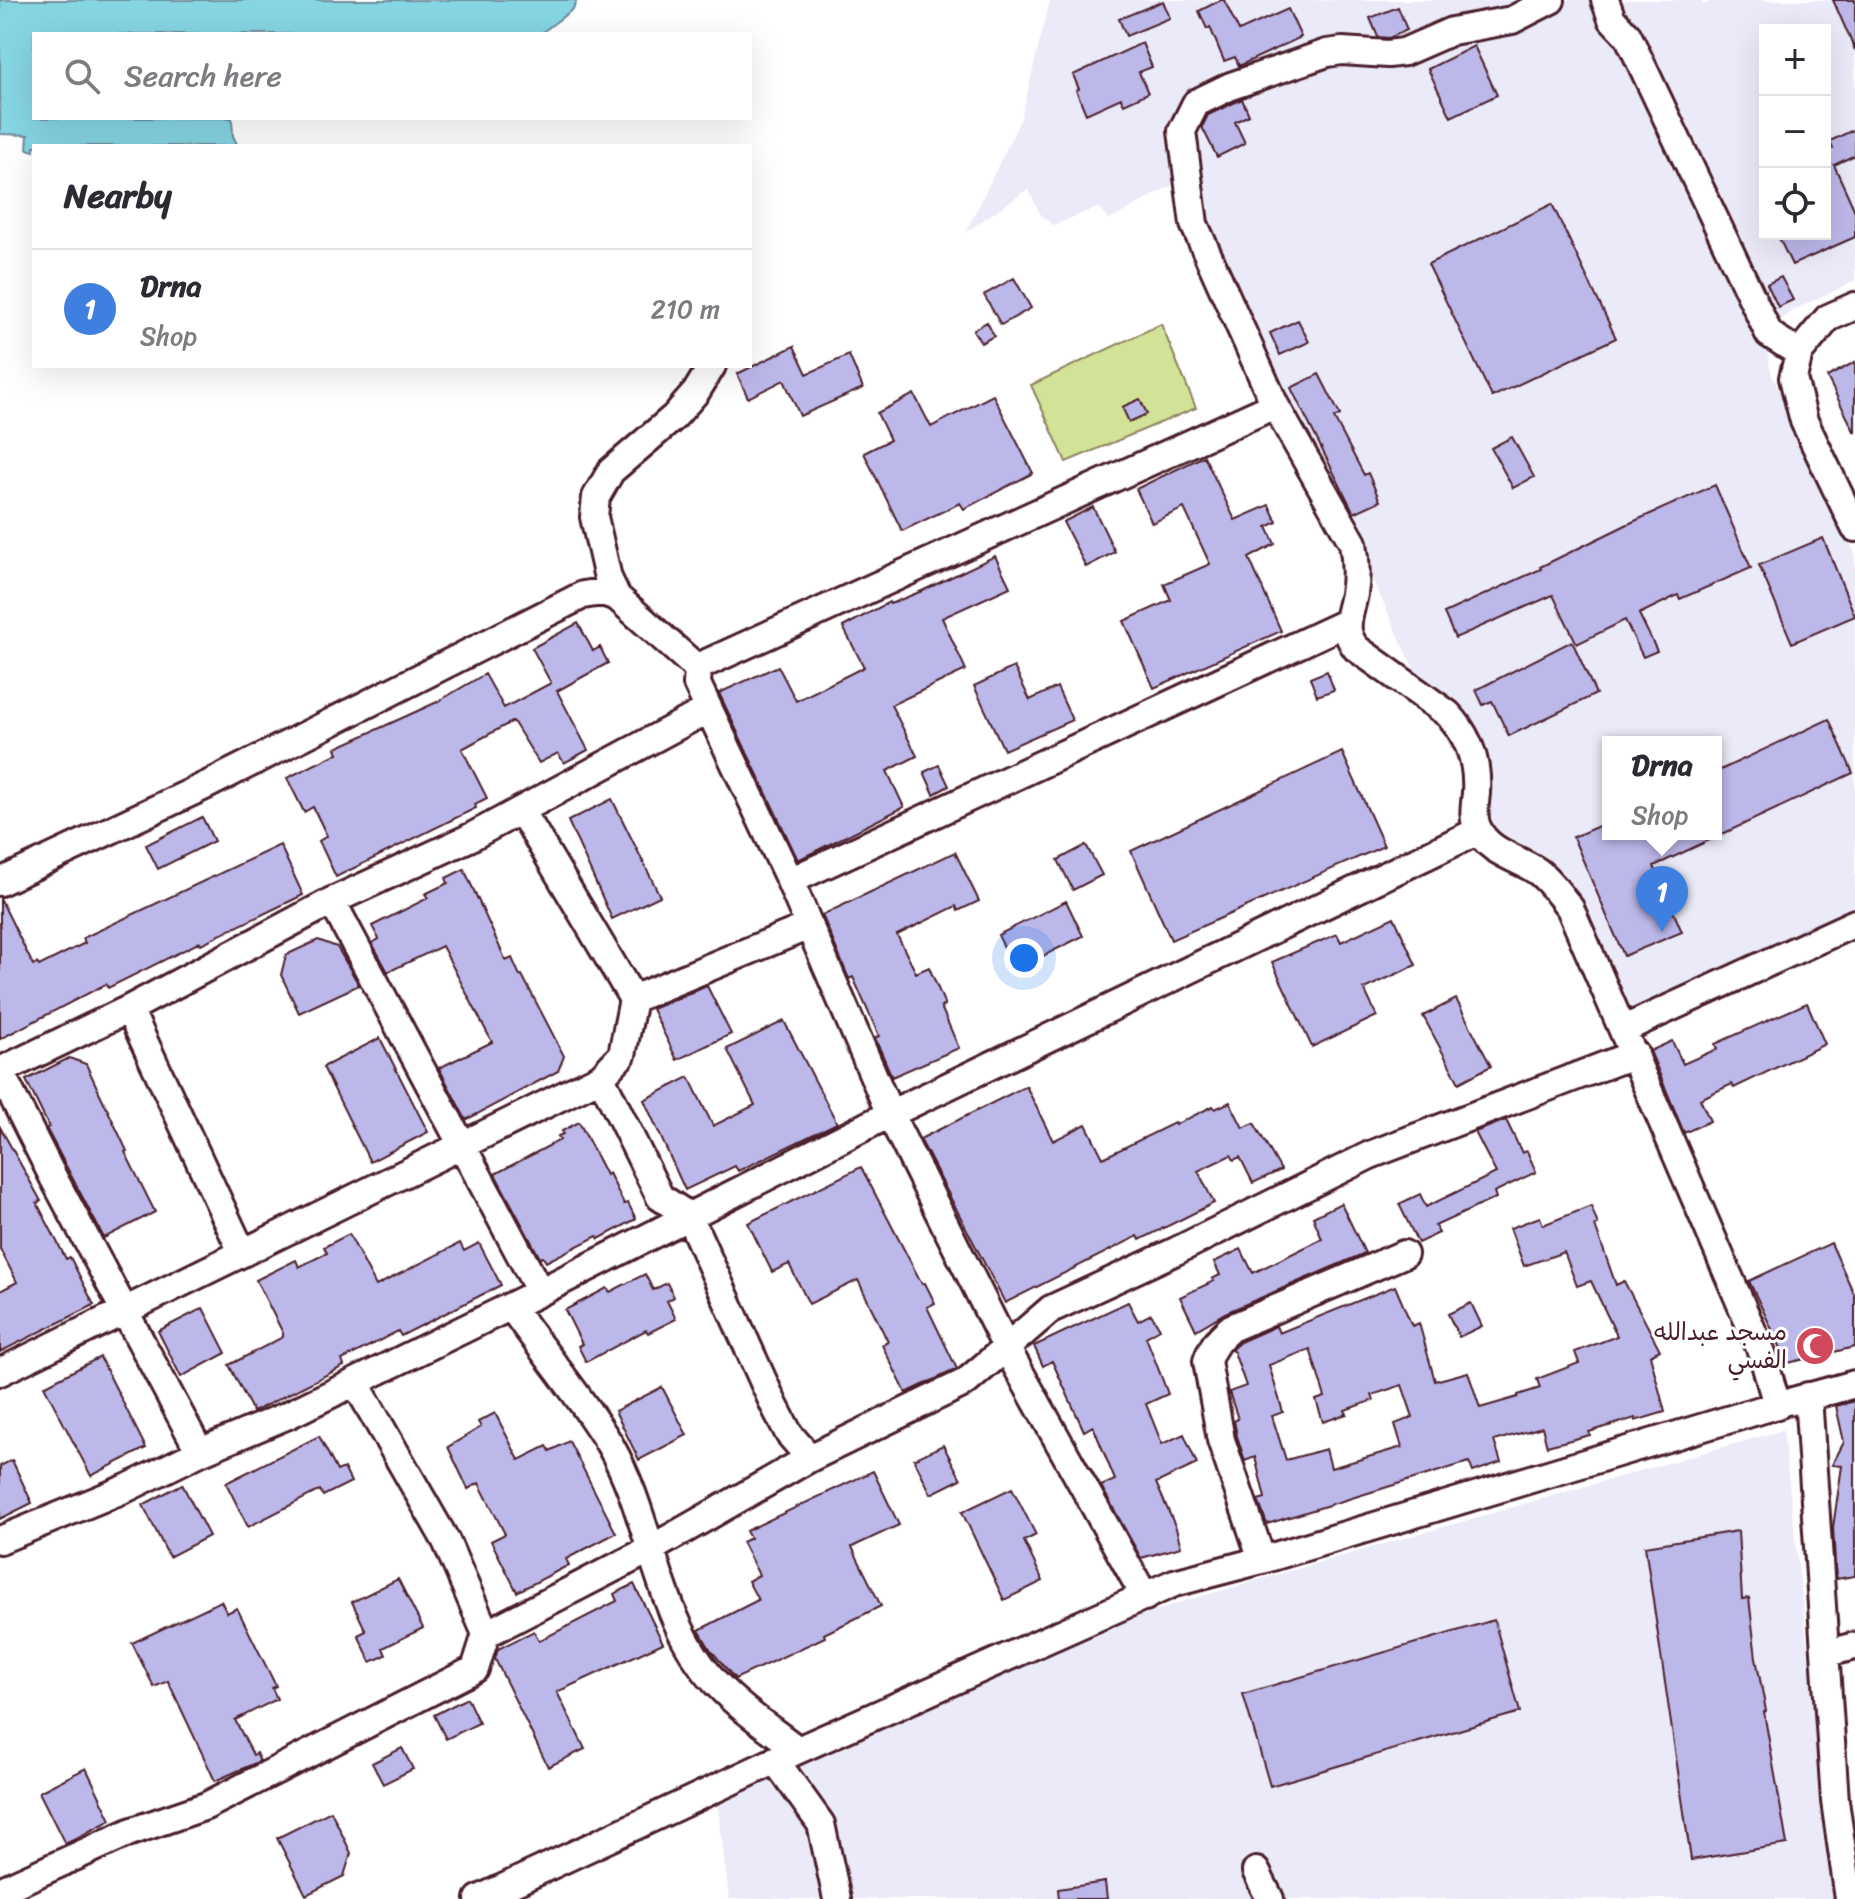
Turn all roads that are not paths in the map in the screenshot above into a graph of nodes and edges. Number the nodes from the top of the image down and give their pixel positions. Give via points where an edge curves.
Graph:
1 (1551, 0) edge
2 (1605, 0) edge
3 (1855, 306) edge
4 (1799, 353) junction
5 (711, 368) edge
6 (1275, 405) junction
7 (1853, 521) edge
8 (617, 597) junction
9 (1345, 623) junction
10 (698, 669) junction
11 (709, 709) junction
12 (521, 810) junction
13 (1478, 831) junction
14 (790, 881) junction
15 (0, 882) edge
16 (332, 901) junction
17 (1855, 923) edge
18 (809, 926) junction
19 (633, 999) junction
20 (129, 1009) junction
21 (1624, 1029) junction
22 (1635, 1054) junction
23 (601, 1077) junction
24 (890, 1114) junction
25 (463, 1144) junction
26 (689, 1216) junction
27 (242, 1252) junction
28 (1404, 1254) dead end
29 (540, 1292) junction
30 (511, 1306) junction
31 (125, 1310) junction
32 (1007, 1349) junction
33 (0, 1372) edge
34 (355, 1382) junction
35 (1855, 1384) edge
36 (1808, 1396) junction
37 (1777, 1405) junction
38 (200, 1452) junction
39 (810, 1458) junction
40 (0, 1540) edge
41 (649, 1550) junction
42 (1262, 1560) junction
43 (1145, 1597) junction
44 (486, 1634) junction
45 (1855, 1646) edge
46 (1827, 1653) junction
47 (786, 1755) junction
48 (1845, 1798) edge
49 (1256, 1871) dead end
50 (2, 1890) edge
51 (479, 1899) edge
52 (837, 1899) edge
53 (1270, 1899) edge
54 (1849, 1899) edge

1 - 6 street via 1512,20 1452,31 1404,52 1327,53 1196,103 1182,131 1194,224
2 - 4 street via 1612,19 1628,36 1769,334
3 - 4 street via 1828,318
4 - 7 street via 1793,378 1804,421
5 - 8 street via 674,417 611,471 596,497 602,558
6 - 9 street via 1353,543 1354,595
6 - 10 street
8 - 10 street
8 - 15 street via 602,592 583,595 242,768
9 - 13 street via 1356,648 1458,725 1472,753
9 - 14 street
10 - 11 street via 697,684
11 - 12 street
11 - 14 street
12 - 16 street
12 - 19 street
13 - 21 street via 1491,845 1539,872 1570,908
13 - 24 street
14 - 18 street
16 - 20 street
16 - 25 street
17 - 21 street
18 - 19 street
18 - 24 street
19 - 23 street via 622,1055
20 - 27 street
20 - 31 street via 0,1071
21 - 22 street
22 - 32 street via 1370,1155 1051,1309
22 - 37 street via 1762,1353
23 - 25 street
23 - 26 street via 660,1197
24 - 26 street
24 - 32 street
25 - 27 street
25 - 29 street
26 - 29 street
26 - 39 street via 784,1424
27 - 31 street
28 - 42 street via 1231,1328 1211,1350 1207,1361 1221,1440
29 - 30 street
30 - 34 street
30 - 41 street via 611,1446 635,1498
31 - 33 street
31 - 38 street
32 - 39 street via 966,1382
32 - 43 street
34 - 38 street
34 - 44 street via 446,1541
35 - 36 street
36 - 37 street
36 - 46 street
37 - 42 street
38 - 40 street
39 - 41 street
41 - 44 street
41 - 47 street via 693,1653
42 - 43 street via 1174,1583
43 - 47 street
44 - 50 street via 475,1669 206,1806 130,1832
45 - 46 street
46 - 48 street
47 - 51 street
47 - 52 street via 821,1824
48 - 54 street
49 - 53 street

